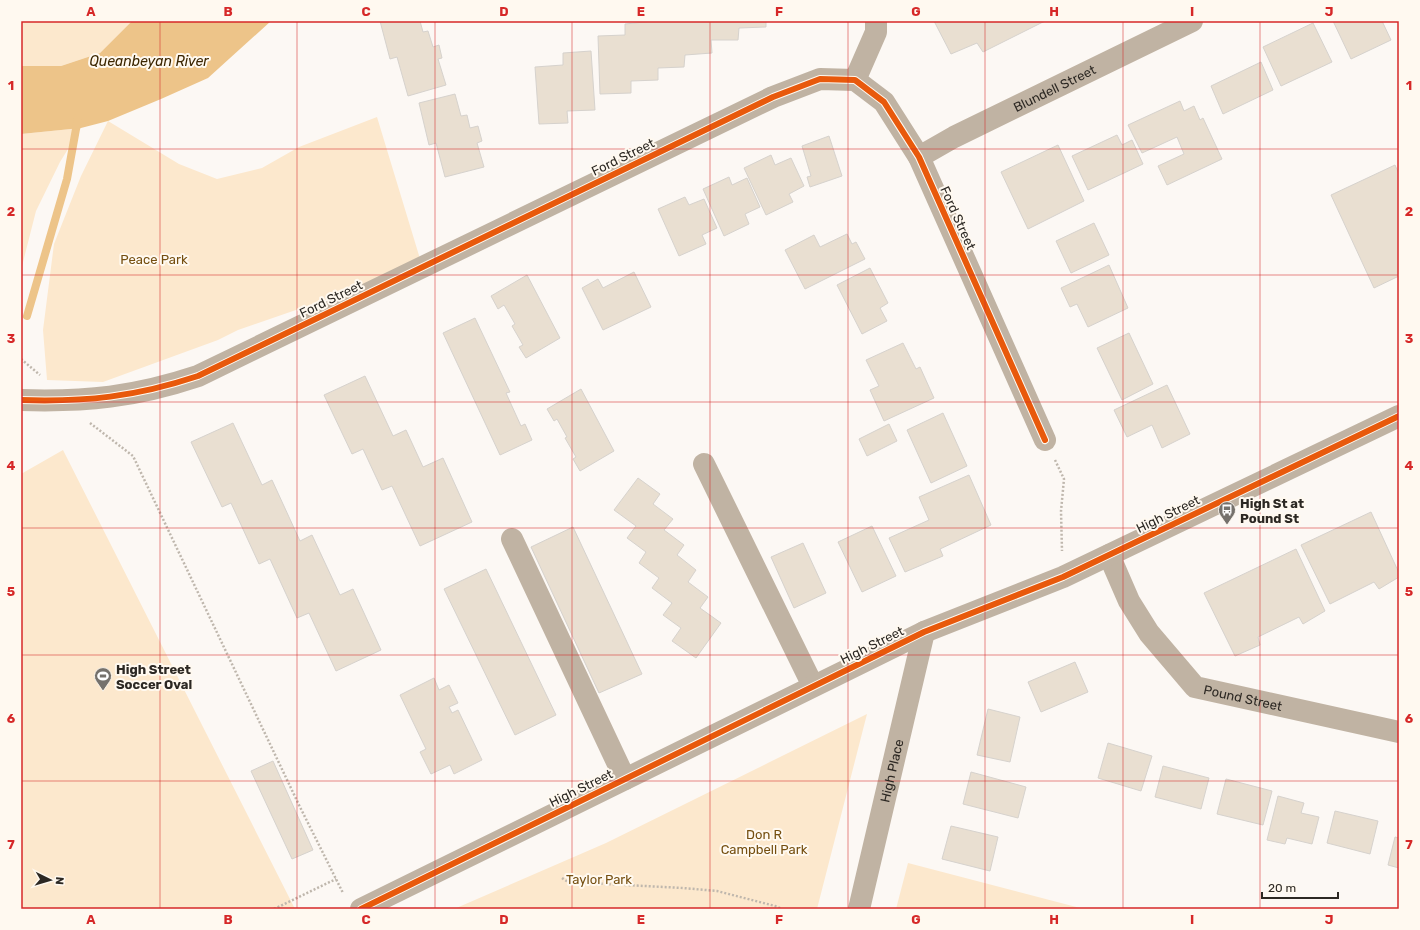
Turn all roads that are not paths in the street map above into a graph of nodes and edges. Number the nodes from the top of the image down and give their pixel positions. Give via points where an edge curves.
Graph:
1 (876, 21) edge
2 (1192, 21) edge
3 (854, 80) junction
4 (918, 157) junction
5 (21, 400) edge
6 (1399, 416) edge
7 (1045, 440) road end
8 (704, 464) dead end
9 (512, 539) dead end
10 (1109, 555) junction
11 (924, 632) junction
12 (813, 686) junction
13 (1399, 732) edge
14 (625, 779) junction
15 (353, 903) edge
16 (859, 909) edge

1 - 3 street via 876,32
2 - 4 street, Blundell Street
3 - 4 street, Ford Street via 884,102
3 - 5 street, Ford Street via 820,79 773,96 198,376 144,392 107,398 66,401
4 - 7 street, Ford Street
6 - 10 street, High Street
8 - 12 street
9 - 14 street
10 - 11 street, High Street via 1063,577
10 - 13 street, Pound Street via 1129,601 1149,633 1195,687
11 - 12 street, High Street
11 - 16 street, High Place
12 - 14 street, High Street
14 - 15 street, High Street

